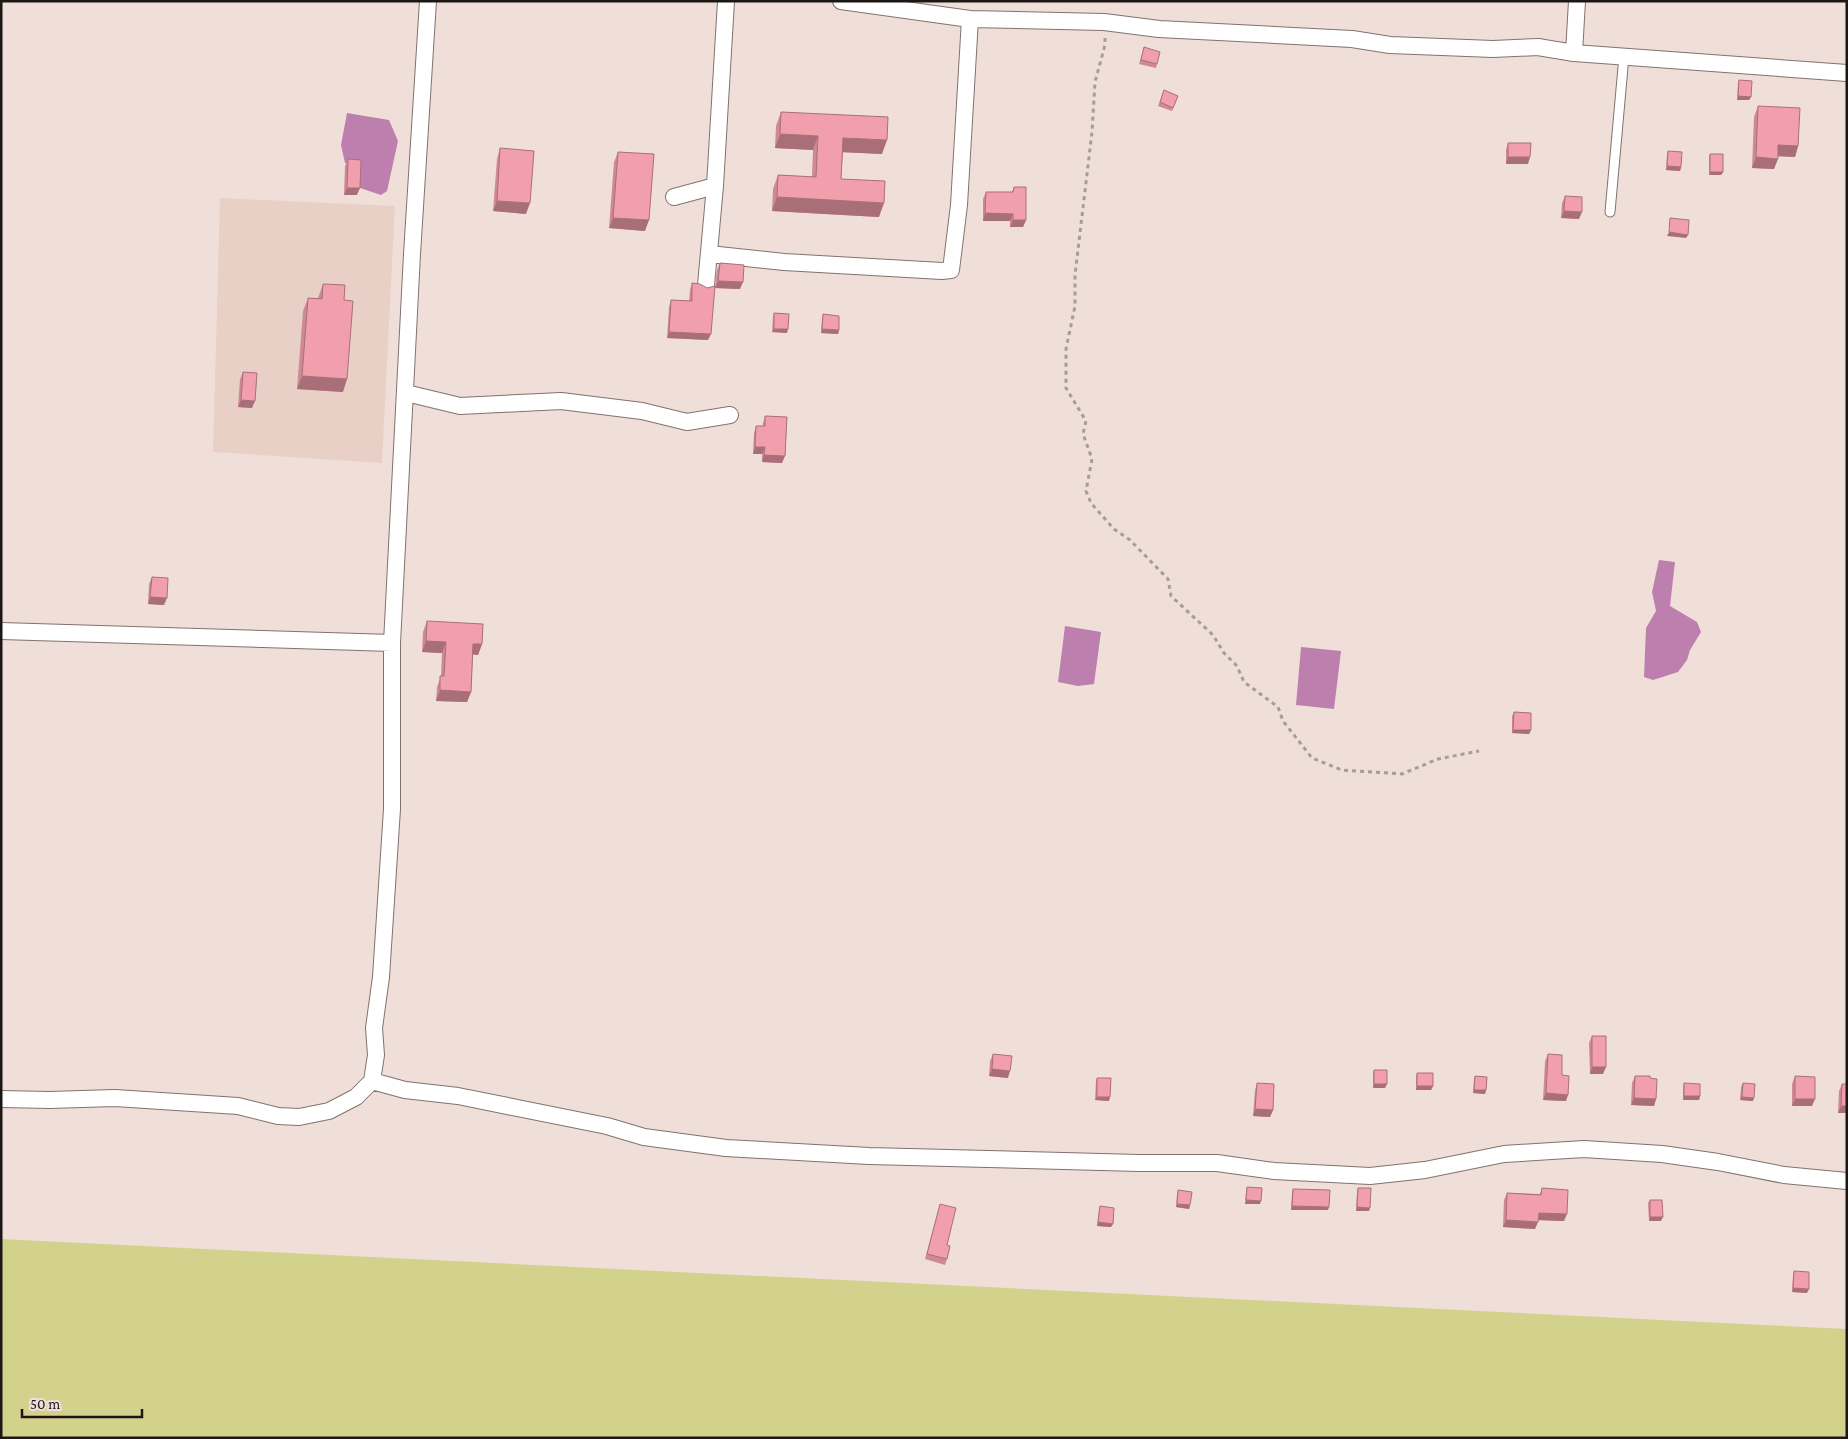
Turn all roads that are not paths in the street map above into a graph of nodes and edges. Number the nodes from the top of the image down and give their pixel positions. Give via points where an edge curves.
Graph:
1 (428, 1) edge
2 (726, 1) edge
3 (1577, 1) edge
4 (852, 2) edge
5 (970, 19) junction
6 (1574, 53) junction
7 (1624, 56) junction
8 (1847, 73) edge
9 (715, 186) junction
10 (674, 197) dead end
11 (1610, 212) dead end
12 (709, 254) junction
13 (706, 285) edge
14 (406, 393) junction
15 (730, 414) dead end
16 (1, 631) edge
17 (392, 643) junction
18 (372, 1081) junction
19 (1, 1098) edge
20 (1847, 1180) edge

1 - 14 street
2 - 9 street
3 - 6 street
4 - 5 street
5 - 6 street via 1104,22 1159,29 1352,39 1390,45 1538,48
5 - 12 street via 959,205 951,270 784,262
6 - 7 street
7 - 8 street
7 - 11 lane
9 - 10 street
9 - 12 street
12 - 13 street
14 - 15 street via 460,406 561,401 642,411 687,422
14 - 17 street
16 - 17 street
17 - 18 street via 392,809
18 - 19 street via 356,1097 329,1112 299,1117 278,1116 238,1106 114,1098
18 - 20 street via 405,1090 458,1096 608,1126 644,1137 726,1148 869,1156 1217,1163 1274,1171 1370,1176 1425,1170 1504,1154 1584,1149 1662,1154 1784,1175

